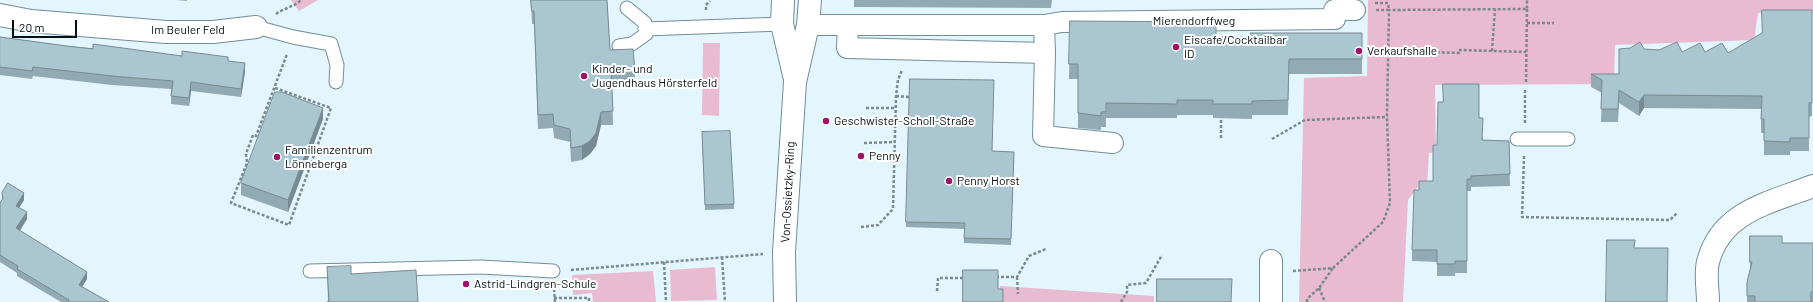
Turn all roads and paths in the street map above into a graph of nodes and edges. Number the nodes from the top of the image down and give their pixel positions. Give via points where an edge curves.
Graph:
1 (783, 0) edge
2 (810, 0) edge
3 (1527, 0) edge
4 (1388, 3) dead end
5 (627, 8) dead end
6 (1352, 9) joint
7 (1495, 9) junction
8 (1527, 9) junction
9 (1389, 10) junction
10 (0, 15) edge
11 (1527, 23) junction
12 (1554, 23) dead end
13 (782, 24) junction
14 (808, 25) junction
15 (1044, 25) junction
16 (848, 26) junction
17 (256, 27) joint
18 (645, 30) junction
19 (619, 46) dead end
20 (910, 49) junction
21 (1388, 49) junction
22 (1492, 51) junction
23 (1526, 52) junction
24 (1045, 53) junction
25 (286, 59) dead end
26 (336, 82) dead end
27 (795, 82) junction
28 (1526, 82) dead end
29 (275, 88) junction
30 (1525, 89) dead end
31 (896, 96) junction
32 (910, 97) edge
33 (866, 108) dead end
34 (895, 108) junction
35 (1221, 118) edge
36 (1387, 118) junction
37 (1221, 138) dead end
38 (1272, 139) dead end
39 (1521, 139) junction
40 (1568, 139) dead end
41 (895, 142) junction
42 (864, 143) dead end
43 (1113, 144) dead end
44 (1813, 186) edge
45 (1677, 213) dead end
46 (861, 227) dead end
47 (1046, 249) dead end
48 (747, 255) dead end
49 (1162, 255) dead end
50 (722, 257) junction
51 (664, 262) junction
52 (1333, 268) junction
53 (1271, 269) joint
54 (310, 271) dead end
55 (553, 272) junction
56 (993, 277) edge
57 (1017, 277) junction
58 (970, 278) edge
59 (1319, 288) junction
60 (937, 291) dead end
61 (1018, 294) dead end
62 (554, 298) junction
63 (555, 302) edge
64 (589, 302) edge
65 (666, 302) edge
66 (725, 302) edge
67 (785, 302) edge
68 (1121, 302) edge
69 (1271, 302) edge
70 (1307, 302) edge
71 (1325, 302) edge
72 (1708, 302) edge

1 - 13 street, Von-Ossietzky-Ring
2 - 14 street, Von-Ossietzky-Ring
3 - 8 path
4 - 9 path
5 - 18 lane via 645,23
6 - 9 path
6 - 15 street, Mierendorffweg via 1335,19 1062,22
7 - 8 path
7 - 9 path
7 - 22 path
8 - 11 path
9 - 21 path
10 - 17 street, Im Beuler Feld via 31,21 166,32 213,32
11 - 12 path
11 - 23 path
13 - 18 lane
13 - 27 street, Von-Ossietzky-Ring
14 - 16 street, Mierendorffweg
14 - 27 street, Von-Ossietzky-Ring
15 - 16 street, Mierendorffweg
15 - 24 street
16 - 20 street via 847,48
17 - 26 lane via 331,44 337,65
18 - 19 lane via 646,34 632,44
20 - 24 street
20 - 31 path via 898,80
21 - 22 path via 1454,53 1460,53 1460,50
21 - 36 path
22 - 23 path
23 - 28 path
24 - 43 street via 1043,136
25 - 29 path
27 - 67 street, Von-Ossietzky-Ring via 784,252
29 - 29 path via 331,108 289,225 231,203 253,135 256,136
30 - 39 path
31 - 32 path
31 - 34 path
33 - 34 path
34 - 41 path
35 - 37 path
36 - 38 path via 1305,120
36 - 52 path via 1390,203 1383,222
39 - 40 lane
39 - 45 path via 1522,218 1670,220
41 - 42 path
41 - 46 path via 893,209 878,225
44 - 72 street via 1743,213 1727,225 1716,240 1708,263
47 - 57 path via 1029,256
48 - 50 path
49 - 68 path via 1146,283 1127,285 1127,292
50 - 51 path
50 - 66 path
51 - 55 path
51 - 65 path
52 - 53 path
52 - 59 path
53 - 69 street
54 - 55 lane via 481,267
55 - 62 path
56 - 57 path
57 - 61 path
58 - 60 path via 938,278
59 - 70 path
59 - 71 path
62 - 63 path
62 - 64 path via 588,298

